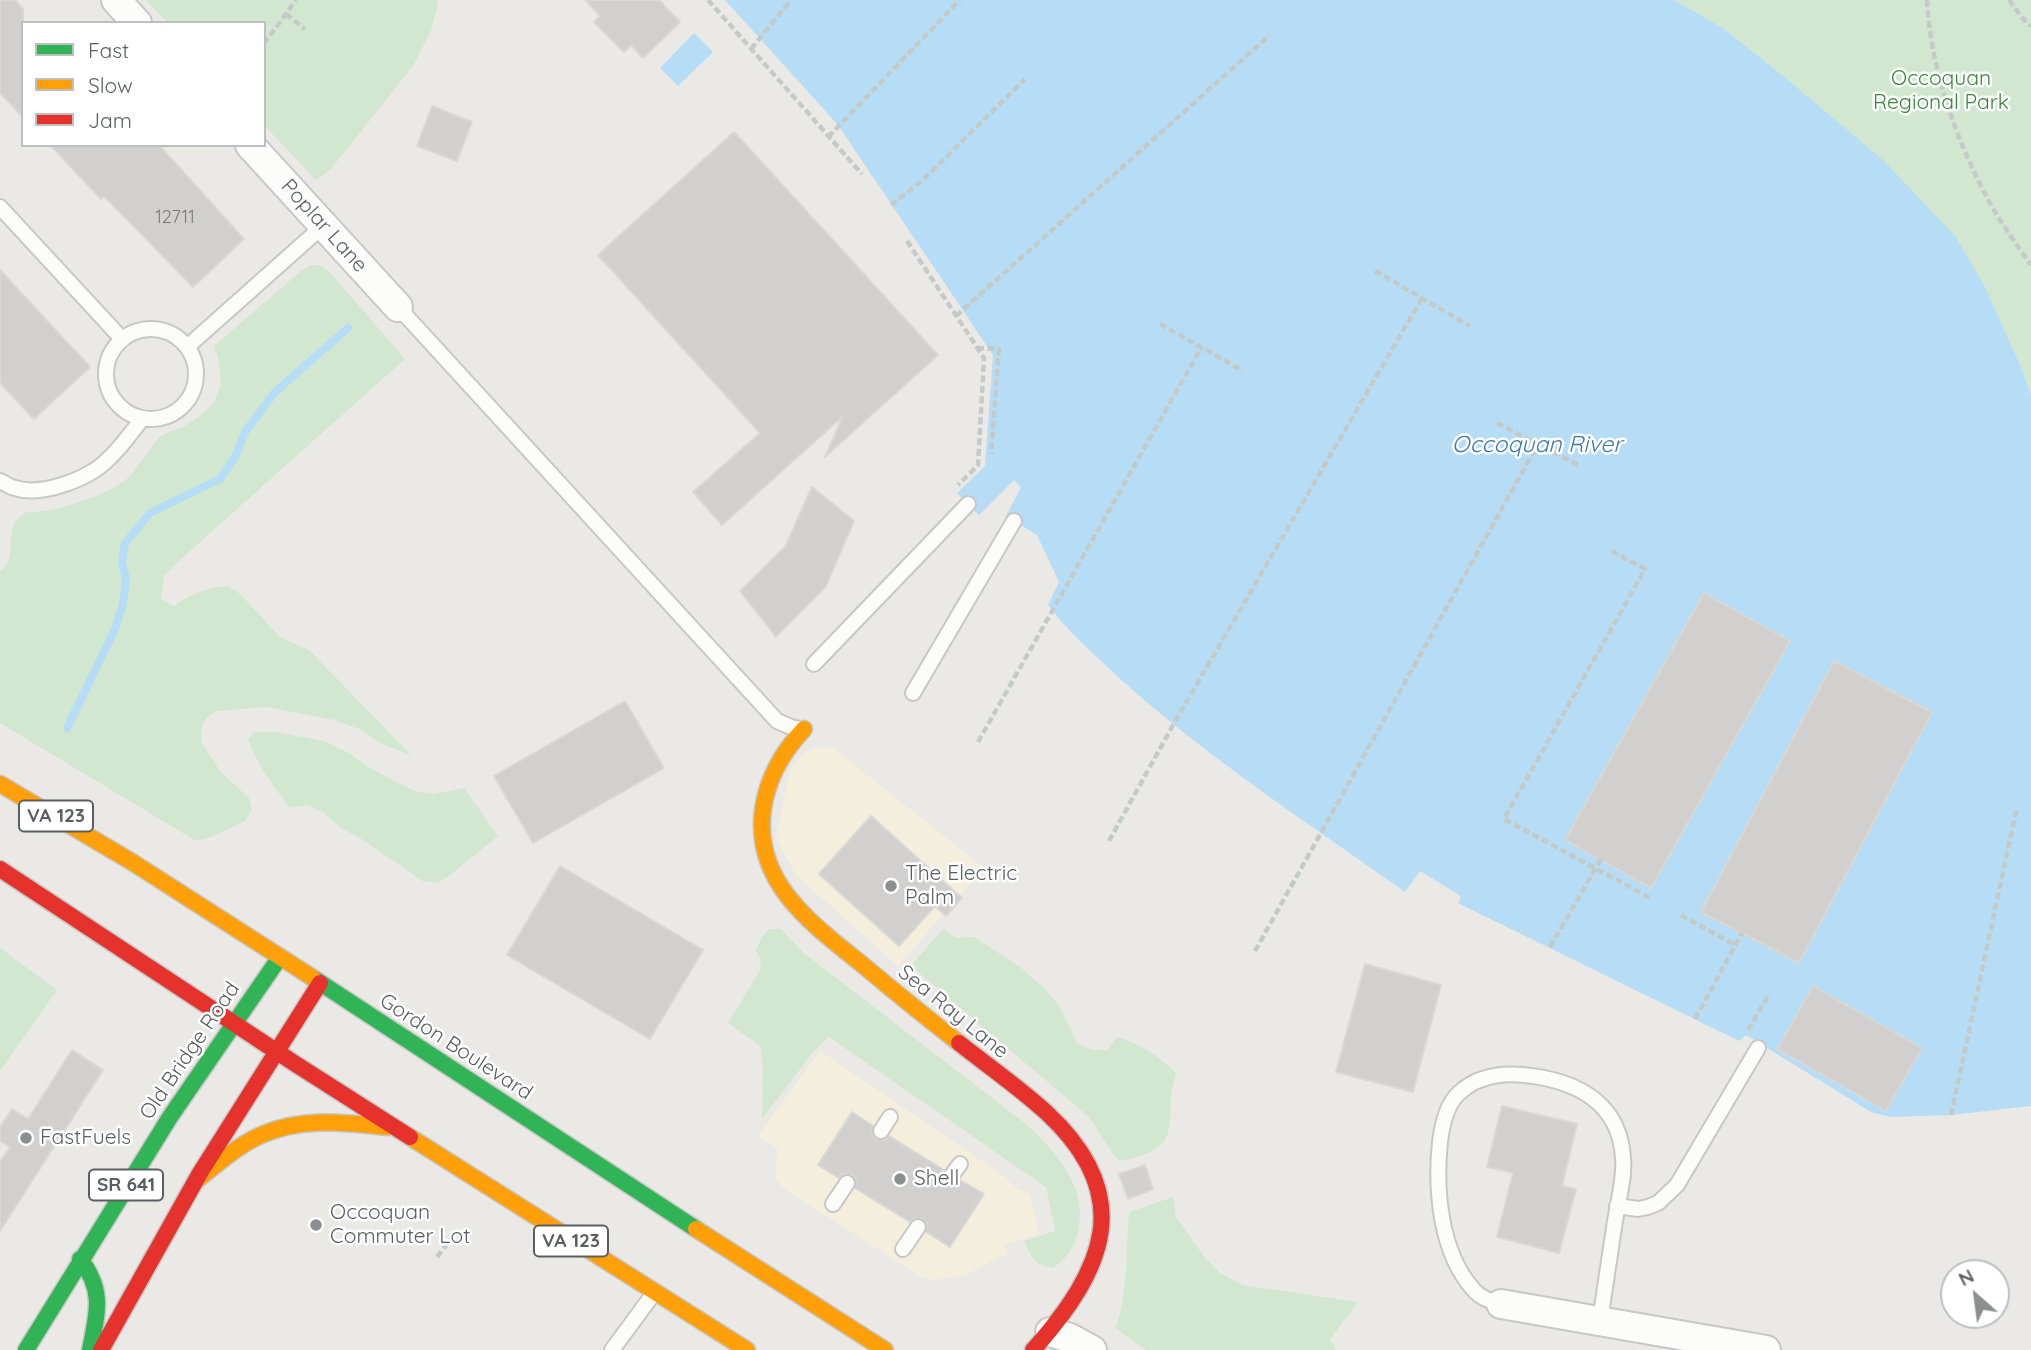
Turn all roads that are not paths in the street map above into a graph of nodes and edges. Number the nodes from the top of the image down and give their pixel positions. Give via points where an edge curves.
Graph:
1 (116, 0) edge
2 (135, 21) edge
3 (252, 147) edge
4 (0, 207) edge
5 (323, 226) junction
6 (398, 307) joint
7 (122, 339) junction
8 (187, 347) junction
9 (142, 419) junction
10 (0, 481) edge
11 (968, 504) dead end
12 (1014, 521) dead end
13 (814, 664) dead end
14 (913, 693) dead end
15 (804, 729) joint
16 (0, 784) edge
17 (0, 869) edge
18 (280, 957) junction
19 (320, 983) junction
20 (234, 1024) junction
21 (1758, 1048) dead end
22 (275, 1050) junction
23 (890, 1117) dead end
24 (397, 1129) junction
25 (881, 1131) dead end
26 (197, 1180) junction
27 (847, 1183) dead end
28 (834, 1204) dead end
29 (1617, 1206) junction
30 (918, 1227) dead end
31 (903, 1250) dead end
32 (80, 1259) junction
33 (655, 1292) junction
34 (1501, 1304) joint
35 (1600, 1321) junction
36 (1041, 1341) edge
37 (26, 1350) edge
38 (90, 1350) edge
39 (101, 1350) edge
40 (612, 1350) edge
41 (747, 1350) edge
42 (885, 1350) edge
43 (1092, 1350) edge
44 (1766, 1350) edge

1 - 2 street
3 - 5 street, Poplar Lane
4 - 7 lane
5 - 6 street, Poplar Lane
5 - 8 lane
6 - 15 lane via 777,721
7 - 8 lane via 149,329 177,337
7 - 9 lane via 107,363 109,392 122,409
8 - 9 lane via 197,372 189,398 169,416
9 - 10 lane via 98,468 74,481 29,491
11 - 13 lane
12 - 14 lane
15 - 36 main road, Sea Ray Lane via 778,762 762,813 764,842 780,885 798,909 845,952 1047,1113 1086,1159 1099,1192 1100,1244 1083,1283
16 - 18 main road, Gordon Boulevard / VA 123
17 - 20 main road, VA 123
18 - 19 main road, Gordon Boulevard / VA 123
18 - 20 main road, Old Bridge Road / SR 641
19 - 22 main road, SR 641
19 - 42 main road, Gordon Boulevard / VA 123
20 - 22 main road, VA 123
20 - 32 main road, Old Bridge Road / SR 641
21 - 29 lane via 1677,1185 1648,1207
22 - 24 main road, VA 123
22 - 26 main road, SR 641
23 - 25 lane
24 - 26 main road via 352,1122 290,1125 240,1146
24 - 33 main road, VA 123
26 - 39 main road, SR 641
27 - 28 lane
29 - 34 lane via 1624,1160 1621,1140 1610,1115 1592,1097 1549,1079 1503,1073 1459,1092 1442,1130 1441,1213 1452,1253 1468,1282 1487,1300
29 - 35 lane
30 - 31 lane
32 - 37 main road, Old Bridge Road / SR 641
32 - 38 main road via 96,1282 98,1300
33 - 40 lane
33 - 41 main road, VA 123
34 - 35 street
35 - 44 street
36 - 43 street via 1070,1338

